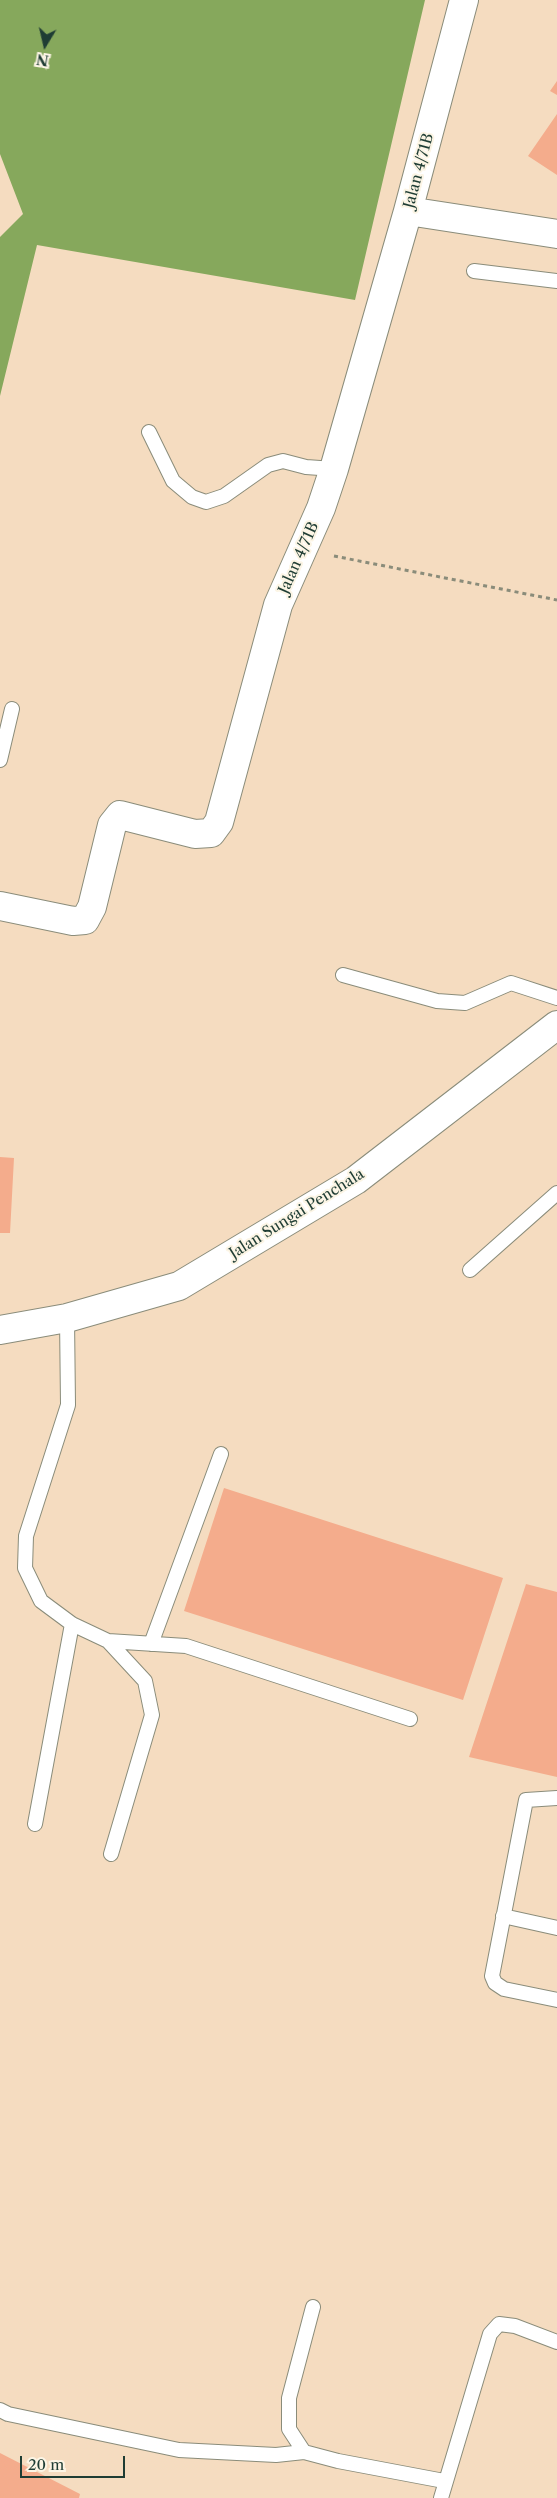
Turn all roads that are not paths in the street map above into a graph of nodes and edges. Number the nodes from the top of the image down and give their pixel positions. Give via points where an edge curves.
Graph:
1 (464, 0) edge
2 (408, 211) junction
3 (557, 234) edge
4 (474, 271) dead end
5 (557, 281) edge
6 (149, 432) dead end
7 (334, 469) junction
8 (12, 709) dead end
9 (0, 760) edge
10 (0, 906) edge
11 (343, 975) dead end
12 (557, 998) edge
13 (557, 1024) edge
14 (557, 1193) edge
15 (470, 1270) dead end
16 (67, 1318) junction
17 (0, 1330) edge
18 (222, 1454) dead end
19 (72, 1624) junction
20 (108, 1641) junction
21 (151, 1644) junction
22 (410, 1719) dead end
23 (557, 1798) edge
24 (35, 1824) dead end
25 (111, 1854) dead end
26 (503, 1916) junction
27 (557, 1928) edge
28 (557, 2000) edge
29 (313, 2307) dead end
30 (557, 2342) edge
31 (0, 2410) edge
32 (304, 2452) junction
33 (444, 2481) junction
34 (441, 2498) edge

1 - 2 street, Jalan 4/71B
2 - 3 street
2 - 7 street, Jalan 4/71B
4 - 5 lane
6 - 7 lane via 173,480 192,497 206,502 224,496 268,465 283,460 306,467
7 - 10 street, Jalan 4/71B via 321,508 278,605 219,822 211,833 195,834 120,815 112,825 92,907 85,920 73,921
8 - 9 lane
11 - 12 lane via 437,1001 465,1003 511,982
13 - 16 street, Jalan Sungai Penchala via 356,1180 188,1281
14 - 15 lane
16 - 17 street, Jalan Sungai Penchala
16 - 19 lane via 68,1405 26,1536 25,1568 41,1601
18 - 21 lane
19 - 20 lane
19 - 24 lane
20 - 21 lane
20 - 25 lane via 145,1681 152,1715
21 - 22 lane via 186,1646
23 - 26 lane via 526,1800
26 - 27 lane
26 - 28 lane via 492,1976 495,1983 504,1989
29 - 32 lane via 289,2398 289,2429
30 - 33 lane via 515,2326 499,2324 490,2334
31 - 32 lane via 179,2450 276,2455
32 - 33 lane
33 - 34 lane

